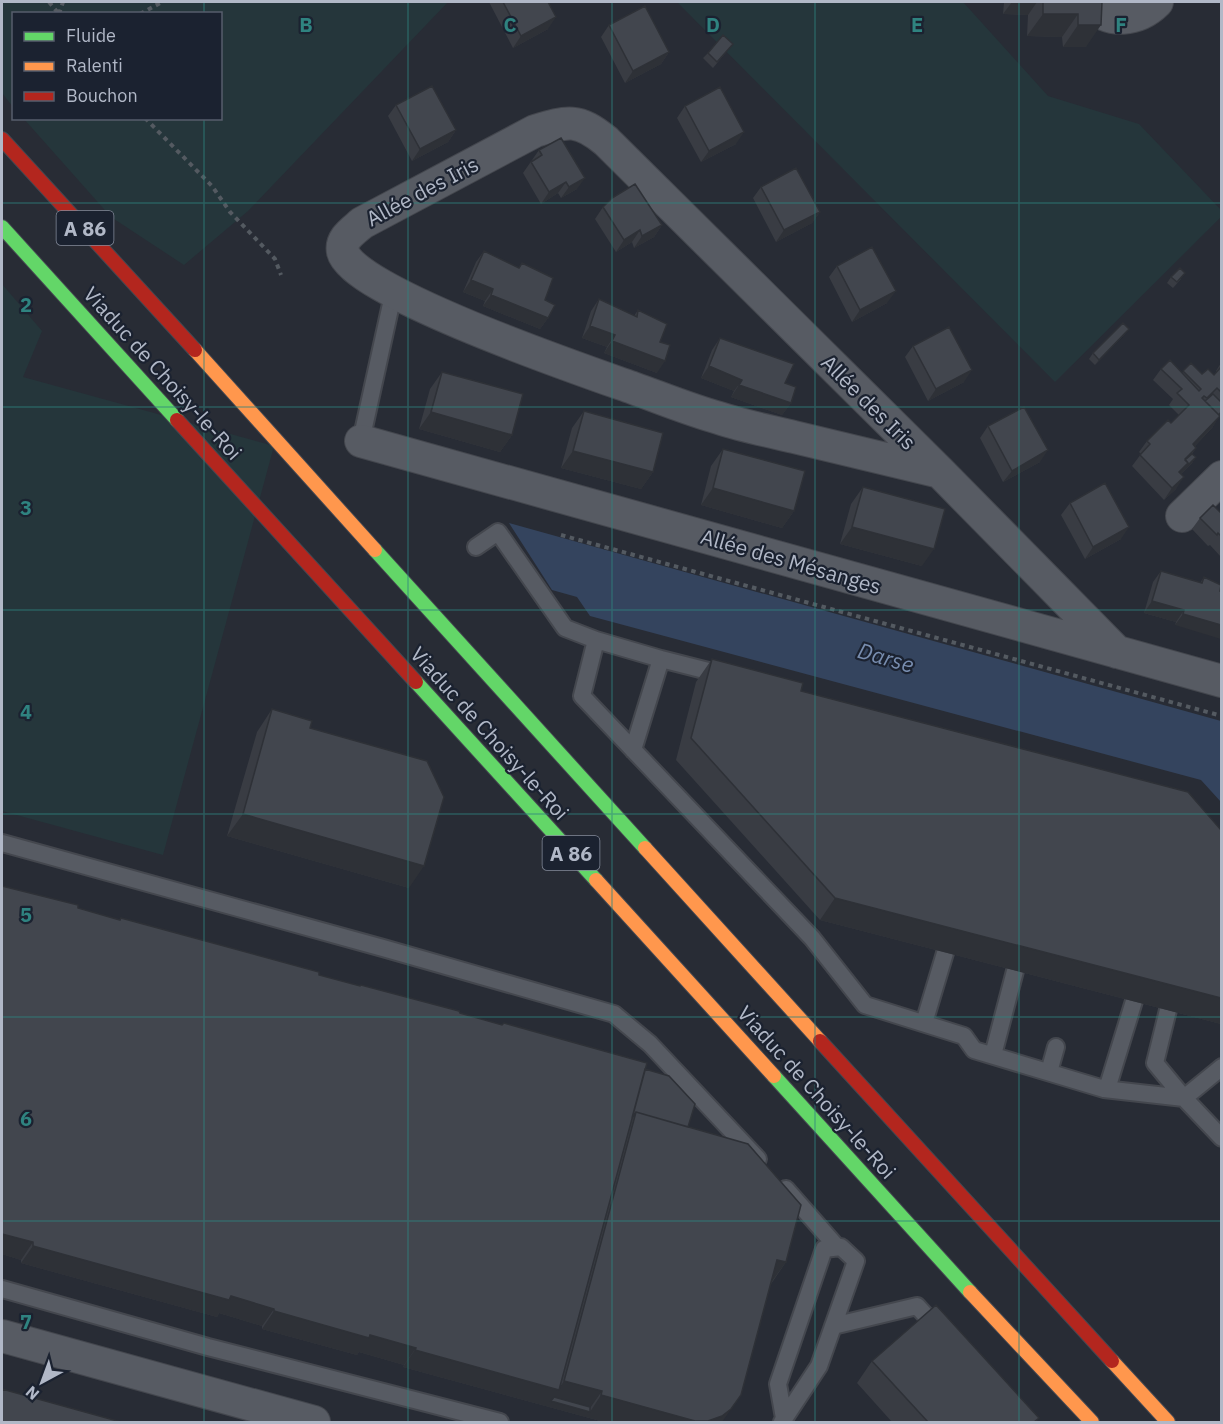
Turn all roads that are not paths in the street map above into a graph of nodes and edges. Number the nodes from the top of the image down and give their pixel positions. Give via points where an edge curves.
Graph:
1 (1090, 2) edge
2 (1157, 2) edge
3 (2, 139) edge
4 (2, 227) edge
5 (397, 293) junction
6 (361, 441) joint
7 (940, 472) junction
8 (1221, 477) edge
9 (1182, 516) dead end
10 (476, 546) dead end
11 (596, 640) junction
12 (1118, 652) junction
13 (661, 659) junction
14 (741, 680) edge
15 (1221, 681) edge
16 (633, 750) junction
17 (2, 843) edge
18 (945, 952) edge
19 (1015, 971) edge
20 (1134, 1001) edge
21 (1168, 1010) edge
22 (924, 1023) junction
23 (1056, 1047) dead end
24 (993, 1055) junction
25 (1221, 1067) edge
26 (1048, 1072) junction
27 (1107, 1089) junction
28 (1184, 1098) junction
29 (1221, 1138) edge
30 (837, 1247) junction
31 (2, 1289) edge
32 (833, 1326) junction
33 (2, 1335) edge
34 (948, 1339) edge
35 (783, 1420) edge
36 (314, 1422) edge
37 (500, 1422) edge
38 (1092, 1422) edge
39 (1168, 1422) edge

1 - 2 street via 1105,15 1120,18 1135,17
3 - 39 highway, Viaduc de Choisy-le-Roi / A 86
4 - 38 highway, Viaduc de Choisy-le-Roi / A 86
5 - 6 lane via 391,304
5 - 7 street, Allée des Iris via 502,340 718,418
5 - 7 street, Allée des Iris via 349,262 343,249 350,233 535,131 573,123 592,129
6 - 12 street, Allée des Mésanges
7 - 12 street, Allée des Iris
8 - 9 street
10 - 11 lane via 498,532 565,628
11 - 13 lane
11 - 16 lane via 582,696
12 - 15 street, Allée des Mésanges
13 - 14 lane
13 - 16 lane
16 - 22 lane via 812,938 865,1005
17 - 30 lane via 614,1014 650,1044
18 - 22 lane
19 - 24 lane
20 - 27 lane
21 - 28 lane via 1155,1063
22 - 24 lane via 964,1036 975,1050
23 - 26 lane
24 - 26 lane
25 - 28 lane
26 - 27 lane
27 - 28 lane
28 - 29 lane
30 - 32 lane via 856,1261
30 - 35 lane via 824,1249 778,1384
31 - 37 lane
32 - 34 lane via 917,1306
32 - 35 lane via 819,1366
33 - 36 street

